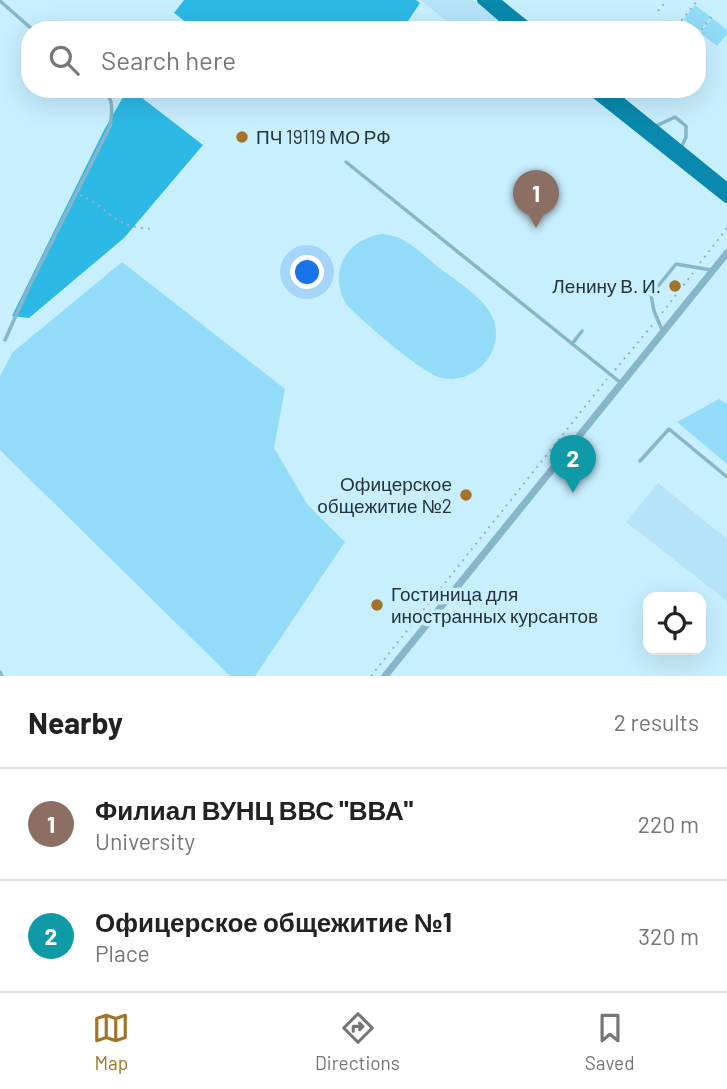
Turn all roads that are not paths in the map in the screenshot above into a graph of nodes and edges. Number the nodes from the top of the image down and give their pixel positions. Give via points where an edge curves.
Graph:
1 (482, 0) edge
2 (494, 0) edge
3 (0, 1) edge
4 (23, 21) edge
5 (506, 21) edge
6 (520, 21) edge
7 (110, 98) edge
8 (607, 98) edge
9 (609, 98) edge
10 (652, 127) junction
11 (680, 150) junction
12 (346, 163) dead end
13 (727, 188) edge
14 (727, 198) edge
15 (727, 253) edge
16 (713, 271) junction
17 (583, 331) dead end
18 (663, 334) junction
19 (5, 340) dead end
20 (572, 344) junction
21 (622, 384) junction
22 (640, 461) dead end
23 (727, 477) edge
24 (385, 676) edge

1 - 5 main road
2 - 6 main road
3 - 4 lane
7 - 19 lane via 110,126
8 - 14 main road
9 - 10 main road
10 - 11 main road
10 - 11 lane via 675,117 686,125
11 - 13 main road
12 - 20 lane
15 - 16 street
16 - 18 street
16 - 18 lane via 676,264 651,295
17 - 20 lane
18 - 21 street
20 - 21 lane
21 - 24 street
22 - 23 lane via 669,429

